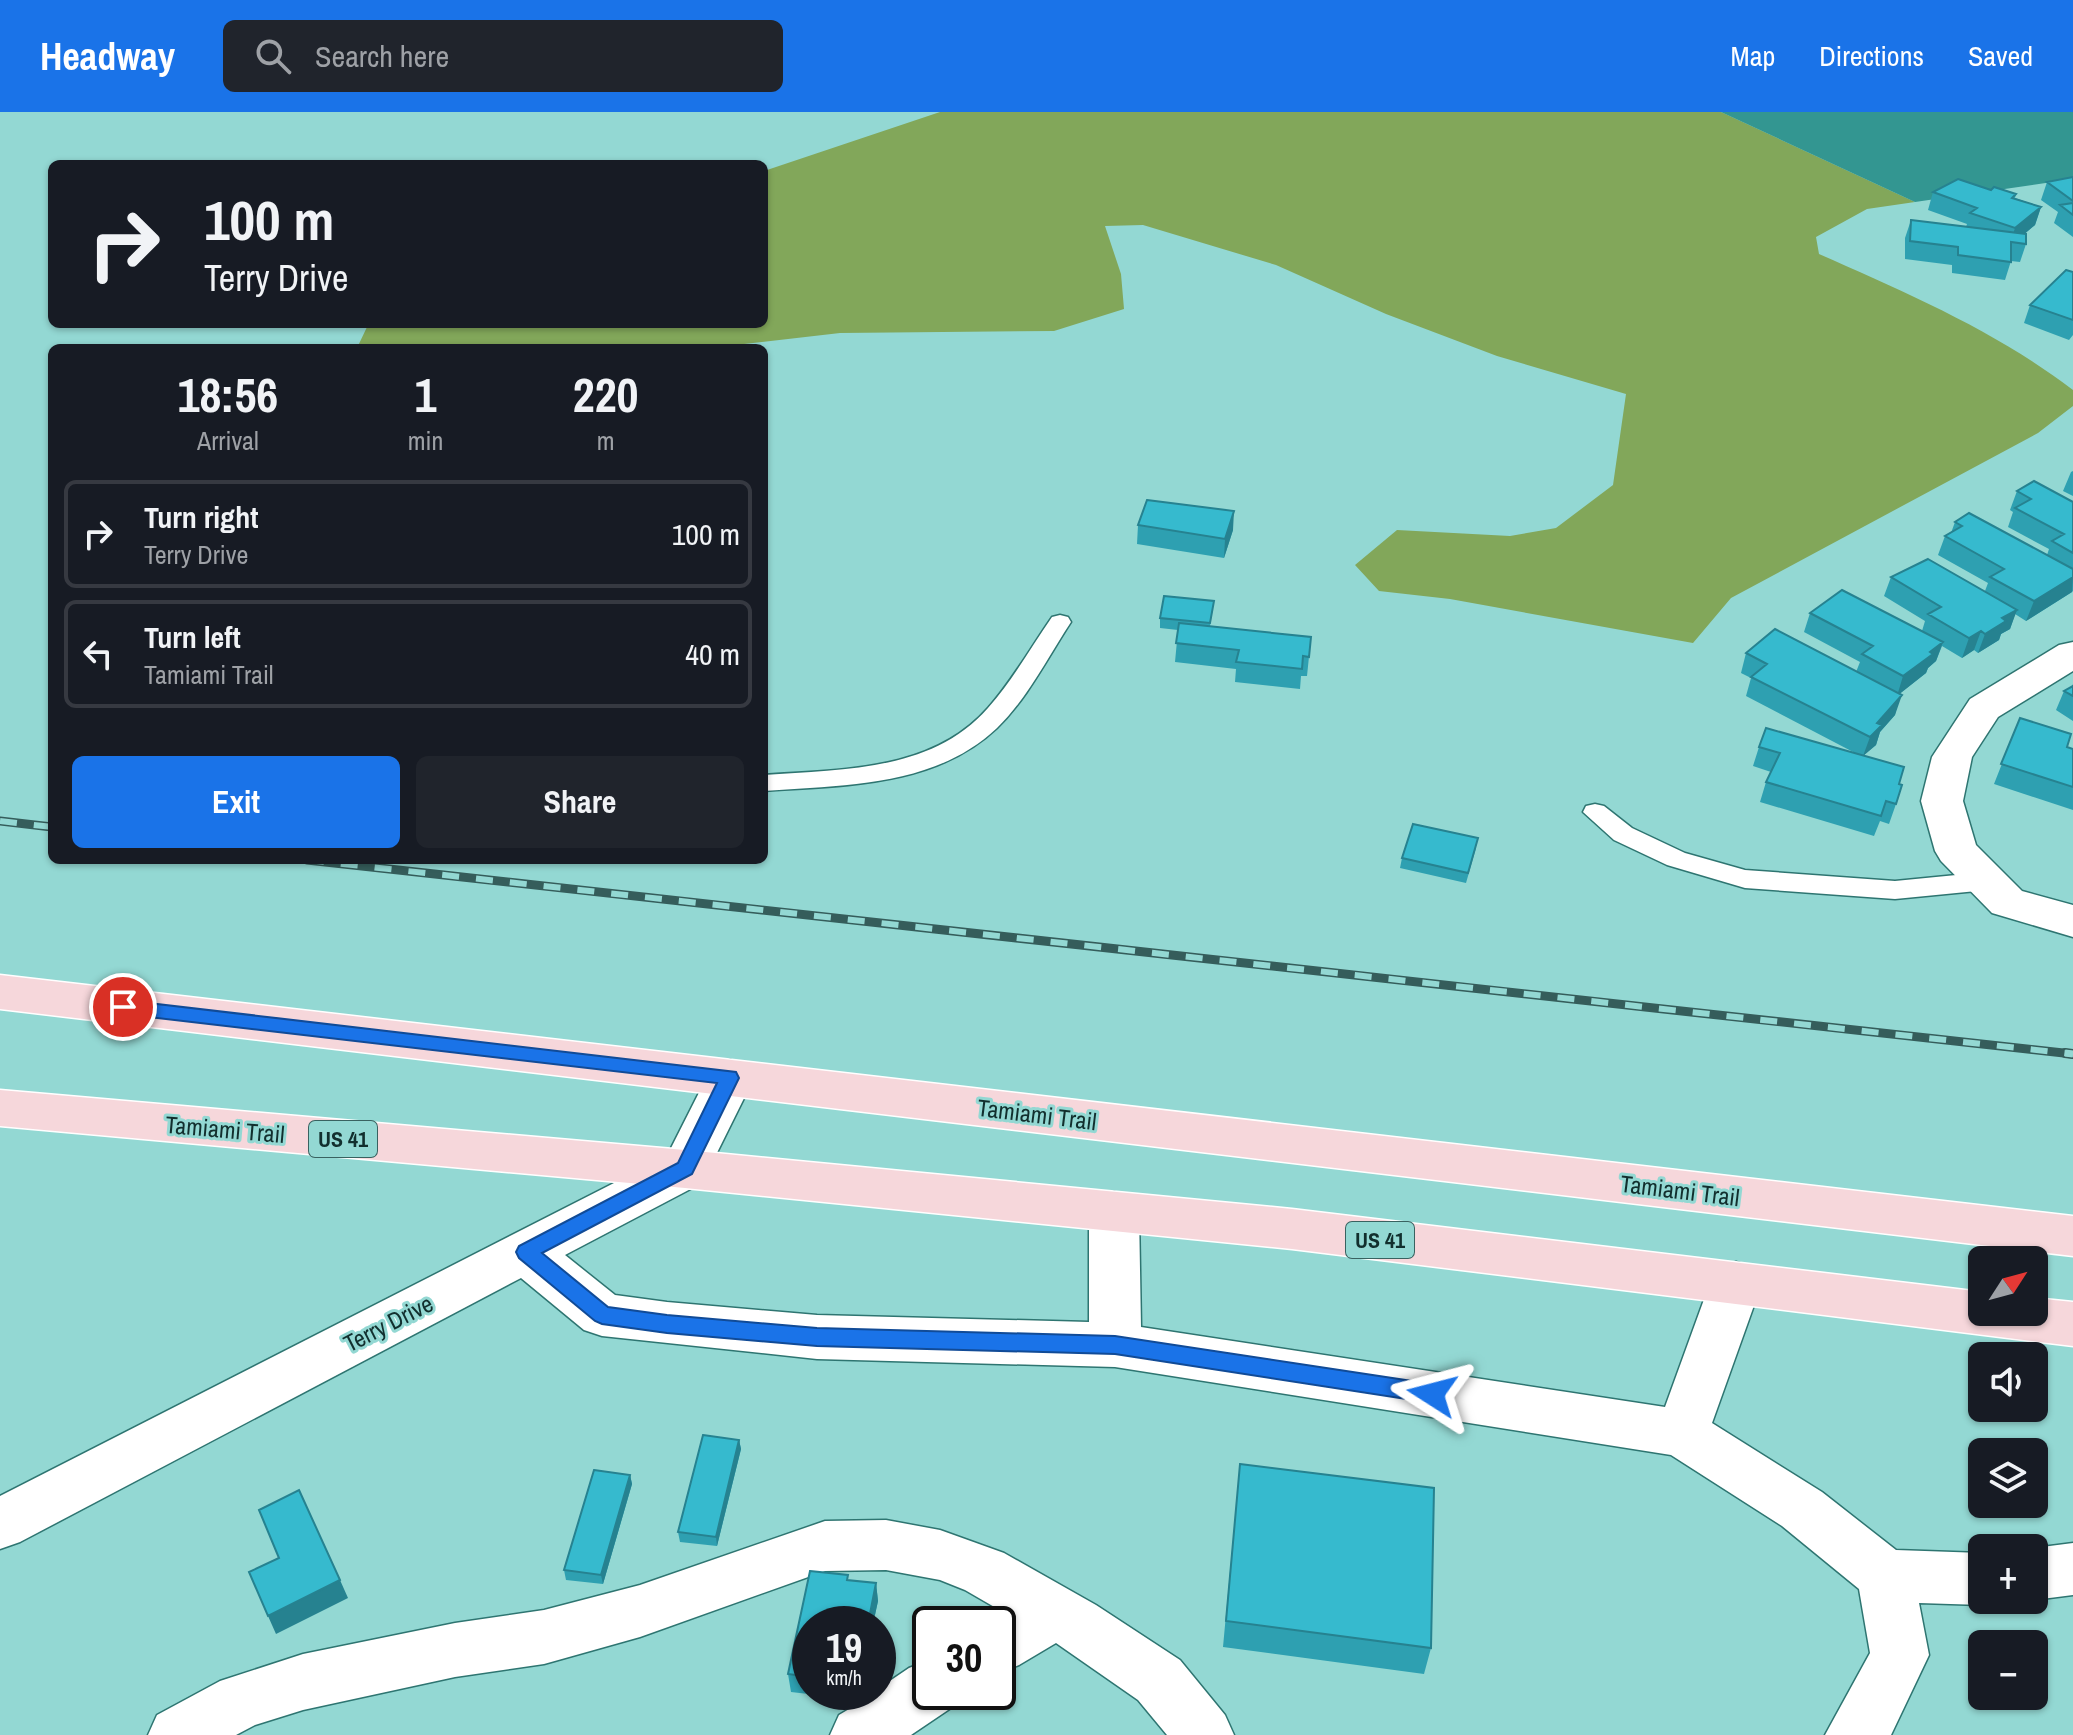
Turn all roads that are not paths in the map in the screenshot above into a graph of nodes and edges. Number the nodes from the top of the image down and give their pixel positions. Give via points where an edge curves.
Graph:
1 (1060, 622) dead end
2 (2073, 654) edge
3 (768, 783) edge
4 (1595, 812) dead end
5 (1987, 881) junction
6 (2073, 921) edge
7 (0, 992) edge
8 (730, 1078) junction
9 (0, 1108) edge
10 (685, 1169) junction
11 (1114, 1212) junction
12 (2073, 1236) edge
13 (526, 1252) junction
14 (1736, 1283) junction
15 (2073, 1324) edge
16 (1115, 1345) junction
17 (1682, 1433) junction
18 (0, 1524) edge
19 (2073, 1569) edge
20 (2048, 1572) edge
21 (1885, 1576) junction
22 (1968, 1579) edge
23 (1056, 1612) junction
24 (1016, 1635) edge
25 (912, 1700) edge
26 (178, 1735) edge
27 (860, 1735) edge
28 (1204, 1735) edge
29 (1855, 1735) edge

1 - 3 lane via 989,722 953,750 901,770
2 - 5 street via 1984,708 1952,757 1942,801 1956,851
4 - 5 lane via 1623,834 1676,859 1745,879 1895,890
5 - 6 street via 2007,902
7 - 8 main road, Tamiami Trail
8 - 10 street
8 - 12 main road, Tamiami Trail
9 - 10 main road, Tamiami Trail / US 41
10 - 11 main road, Tamiami Trail / US 41
10 - 13 street, Terry Drive
11 - 14 main road, Tamiami Trail / US 41
11 - 16 street
13 - 16 street via 602,1315 817,1337
13 - 18 street, Terry Drive
14 - 15 main road, Tamiami Trail / US 41
14 - 17 street
16 - 17 street
17 - 21 street via 1802,1509
19 - 20 street
21 - 22 street
21 - 29 street via 1900,1655
23 - 24 street
23 - 26 street via 984,1571 940,1555 886,1545 825,1546 640,1611 544,1637 303,1682 241,1701
23 - 28 street via 1159,1680
25 - 27 street

